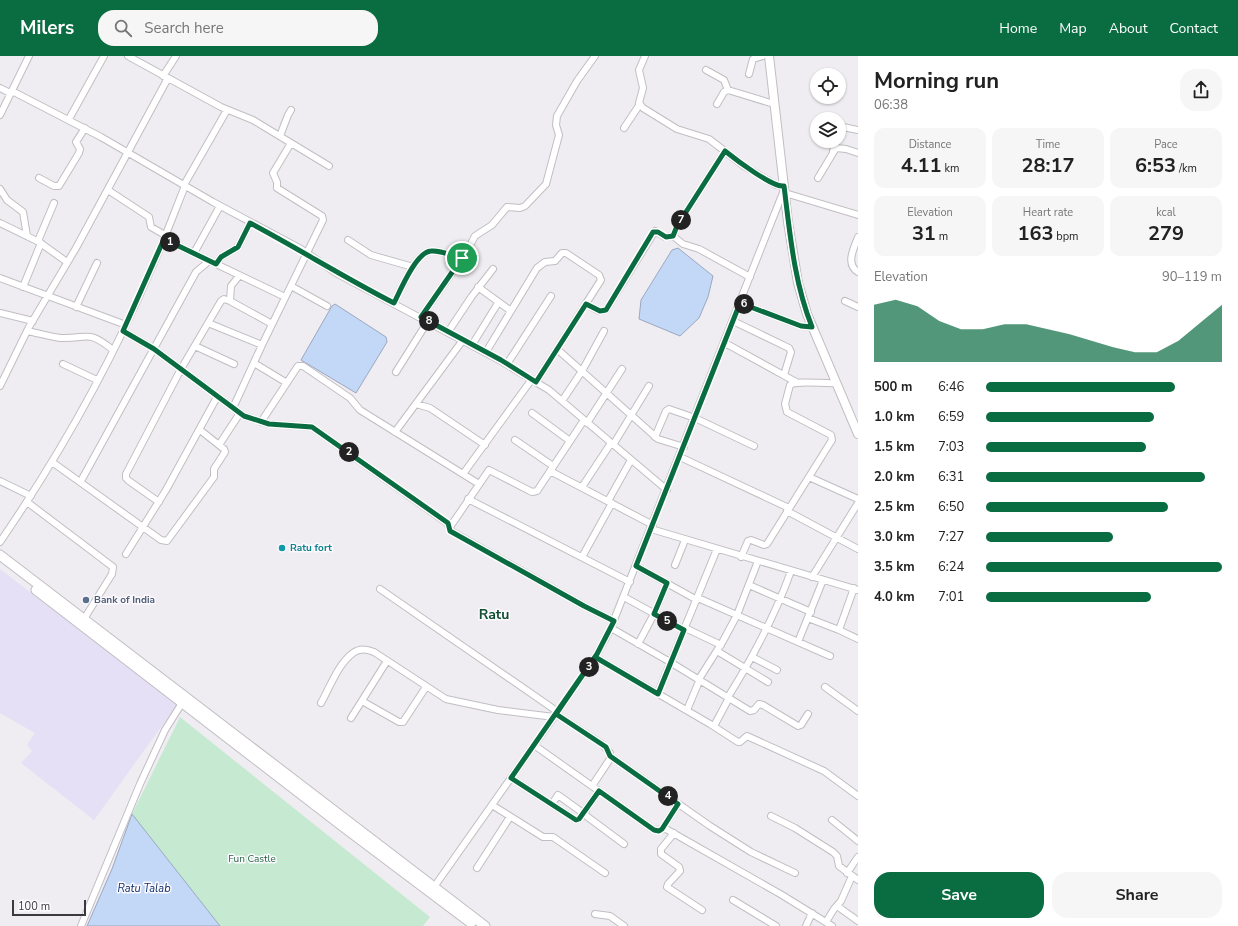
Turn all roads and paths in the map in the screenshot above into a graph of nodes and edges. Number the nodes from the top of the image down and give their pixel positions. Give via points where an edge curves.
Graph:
1 (29, 56) edge
2 (104, 56) edge
3 (128, 56) edge
4 (176, 56) edge
5 (594, 56) edge
6 (645, 56) edge
7 (763, 56) edge
8 (768, 56) edge
9 (706, 70) dead end
10 (750, 74) dead end
11 (166, 77) junction
12 (0, 88) edge
13 (728, 90) junction
14 (11, 92) junction
15 (640, 104) junction
16 (717, 104) dead end
17 (774, 104) junction
18 (228, 110) junction
19 (291, 110) dead end
20 (0, 114) edge
21 (69, 119) junction
22 (86, 128) junction
23 (624, 128) dead end
24 (846, 128) edge
25 (858, 130) edge
26 (280, 136) junction
27 (291, 143) junction
28 (834, 148) edge
29 (725, 151) junction
30 (833, 151) junction
31 (126, 153) junction
32 (858, 154) edge
33 (329, 166) dead end
34 (39, 178) dead end
35 (818, 178) dead end
36 (184, 186) junction
37 (0, 189) edge
38 (785, 189) junction
39 (108, 190) junction
40 (54, 203) dead end
41 (220, 206) junction
42 (858, 215) edge
43 (0, 223) edge
44 (250, 223) junction
45 (28, 236) junction
46 (673, 236) junction
47 (164, 237) junction
48 (858, 237) edge
49 (348, 240) dead end
50 (39, 242) junction
51 (194, 253) junction
52 (307, 254) junction
53 (462, 258) junction
54 (209, 260) junction
55 (68, 262) junction
56 (97, 263) dead end
57 (216, 264) junction
58 (413, 267) junction
59 (493, 269) dead end
60 (858, 272) edge
61 (239, 276) junction
62 (750, 277) junction
63 (0, 278) edge
64 (291, 286) junction
65 (24, 287) junction
66 (478, 287) junction
67 (47, 296) junction
68 (551, 296) dead end
69 (285, 297) junction
70 (230, 301) junction
71 (845, 301) dead end
72 (394, 303) junction
73 (498, 303) junction
74 (740, 303) junction
75 (586, 304) junction
76 (327, 306) dead end
77 (76, 307) junction
78 (858, 307) edge
79 (511, 311) junction
80 (0, 312) edge
81 (421, 317) junction
82 (33, 320) junction
83 (428, 321) junction
84 (733, 321) junction
85 (208, 323) junction
86 (272, 324) junction
87 (812, 327) junction
88 (124, 328) junction
89 (27, 331) junction
90 (604, 331) dead end
91 (448, 332) junction
92 (463, 340) junction
93 (725, 343) junction
94 (262, 345) junction
95 (472, 345) junction
96 (195, 346) junction
97 (153, 349) junction
98 (557, 349) junction
99 (113, 350) junction
100 (486, 352) junction
101 (254, 363) junction
102 (62, 364) dead end
103 (234, 364) dead end
104 (507, 364) junction
105 (181, 369) junction
106 (622, 369) dead end
107 (582, 371) junction
108 (396, 372) dead end
109 (784, 375) junction
110 (97, 380) junction
111 (534, 380) junction
112 (796, 382) junction
113 (287, 383) junction
114 (836, 383) junction
115 (0, 386) edge
116 (649, 386) dead end
117 (606, 393) junction
118 (217, 397) junction
119 (562, 401) junction
120 (416, 404) junction
121 (233, 408) junction
122 (532, 412) dead end
123 (240, 413) junction
124 (631, 415) junction
125 (695, 418) junction
126 (261, 422) junction
127 (586, 422) junction
128 (200, 430) junction
129 (396, 432) junction
130 (858, 434) edge
131 (655, 437) junction
132 (515, 440) dead end
133 (570, 441) junction
134 (612, 444) junction
135 (219, 445) junction
136 (485, 445) junction
137 (754, 446) dead end
138 (684, 447) junction
139 (680, 457) junction
140 (631, 460) junction
141 (52, 462) junction
142 (551, 469) junction
143 (463, 474) junction
144 (809, 477) junction
145 (0, 481) edge
146 (81, 481) junction
147 (479, 484) junction
148 (582, 487) junction
149 (667, 490) junction
150 (31, 496) junction
151 (858, 499) edge
152 (468, 500) junction
153 (27, 502) junction
154 (159, 502) junction
155 (610, 502) junction
156 (858, 503) edge
157 (788, 510) junction
158 (450, 526) junction
159 (143, 527) junction
160 (652, 527) junction
161 (836, 538) junction
162 (685, 540) junction
163 (0, 542) edge
164 (717, 549) junction
165 (858, 549) edge
166 (126, 554) dead end
167 (0, 555) edge
168 (582, 557) junction
169 (741, 557) junction
170 (758, 561) junction
171 (0, 562) edge
172 (675, 565) dead end
173 (636, 566) junction
174 (791, 571) junction
175 (812, 577) junction
176 (823, 580) junction
177 (630, 582) junction
178 (667, 583) junction
179 (749, 585) junction
180 (380, 589) dead end
181 (856, 589) edge
182 (624, 597) junction
183 (697, 599) junction
184 (781, 599) junction
185 (654, 614) junction
186 (737, 615) junction
187 (809, 615) junction
188 (84, 619) junction
189 (614, 621) junction
190 (611, 628) junction
191 (767, 628) junction
192 (684, 629) junction
193 (839, 630) junction
194 (858, 639) edge
195 (798, 642) junction
196 (638, 644) junction
197 (719, 648) junction
198 (830, 656) dead end
199 (595, 657) junction
200 (752, 657) junction
201 (387, 661) junction
202 (670, 662) junction
203 (745, 669) junction
204 (776, 670) dead end
205 (700, 679) junction
206 (768, 682) dead end
207 (426, 687) junction
208 (825, 687) dead end
209 (658, 694) junction
210 (728, 698) junction
211 (362, 700) junction
212 (182, 703) junction
213 (321, 703) dead end
214 (687, 710) junction
215 (858, 711) edge
216 (556, 714) junction
217 (808, 714) dead end
218 (351, 718) dead end
219 (714, 726) junction
220 (534, 745) junction
221 (610, 756) junction
222 (511, 778) junction
223 (592, 786) junction
224 (599, 791) junction
225 (858, 796) edge
226 (552, 804) junction
227 (678, 804) junction
228 (492, 805) junction
229 (584, 813) junction
230 (771, 816) dead end
231 (510, 817) junction
232 (832, 820) dead end
233 (662, 829) junction
234 (674, 833) junction
235 (858, 841) edge
236 (624, 844) dead end
237 (858, 857) edge
238 (477, 868) dead end
239 (605, 873) dead end
240 (795, 873) dead end
241 (849, 874) junction
242 (858, 880) edge
243 (434, 887) junction
244 (733, 900) dead end
245 (837, 906) junction
246 (702, 910) dead end
247 (595, 914) dead end
248 (812, 914) junction
249 (858, 921) edge
250 (829, 924) edge
251 (81, 926) edge
252 (475, 926) edge
253 (485, 926) edge
254 (624, 926) edge
255 (776, 926) edge
256 (806, 926) edge

1 - 14 street
2 - 21 street
3 - 11 street
4 - 11 street
5 - 53 street via 557,116 559,135 546,184 523,207 506,208 492,224 475,236
6 - 15 street via 640,67 643,88
7 - 10 street via 753,59
8 - 17 main road
9 - 13 street via 724,80
11 - 18 street
11 - 31 street
12 - 14 street
13 - 16 street
13 - 17 street
14 - 20 street
14 - 21 street
15 - 23 street
15 - 29 street via 677,129 709,140
17 - 38 main road
18 - 26 street via 253,120
18 - 36 street
19 - 26 street
21 - 22 street
22 - 31 street
22 - 34 street via 76,142 80,149 79,153 59,186
24 - 25 street
26 - 27 street
27 - 33 street
27 - 52 street via 273,175 277,180 278,190 323,217
28 - 30 street
29 - 38 street via 744,166
29 - 46 street
30 - 32 street via 840,148
30 - 35 street
31 - 36 street
31 - 39 street
36 - 41 street
36 - 47 street
37 - 45 street via 7,200 23,212
38 - 42 street
38 - 62 street
38 - 87 main road via 798,283
39 - 47 street via 149,217 151,227
39 - 55 street
40 - 50 street
41 - 44 street
41 - 51 street
43 - 45 street
44 - 52 street
44 - 57 street via 238,247 221,257
45 - 50 street
46 - 62 street via 683,244 699,249
46 - 75 street via 666,237 653,232 604,312
47 - 51 street
47 - 88 street
48 - 60 street via 851,263
49 - 58 street via 371,255
50 - 55 street
50 - 65 street
51 - 54 street
52 - 64 street
52 - 72 street via 336,273
53 - 58 street via 431,251 423,255
53 - 81 street
54 - 57 street
54 - 97 street via 196,272
55 - 67 street
56 - 77 street
57 - 61 street
58 - 72 street
59 - 66 street
61 - 69 street
61 - 70 street via 231,286
62 - 74 street
63 - 65 street
64 - 69 street
64 - 76 street
65 - 67 street
66 - 73 street
66 - 91 street
67 - 77 street
67 - 82 street
68 - 104 street
69 - 86 street
70 - 85 street via 220,301
70 - 86 street
71 - 78 street
72 - 81 street
73 - 79 street
73 - 95 street
74 - 84 street
74 - 87 street via 801,326
75 - 79 street via 600,282 600,277 563,252 555,261 545,262 538,268
75 - 98 street
77 - 88 street
79 - 100 street
80 - 82 street
81 - 83 street
82 - 89 street
83 - 91 street
83 - 108 street
84 - 93 street
84 - 109 street via 789,348 791,352
85 - 94 street
85 - 96 street
86 - 94 street
87 - 114 main road
88 - 97 street
88 - 99 street
89 - 99 street via 61,338 82,335 93,337
89 - 115 street
90 - 107 street
91 - 92 street
92 - 95 street
92 - 120 street
93 - 109 street
93 - 125 street
94 - 101 street
95 - 100 street
96 - 103 street
96 - 105 street
97 - 105 street
97 - 146 street
98 - 107 street
98 - 111 street
99 - 110 street
100 - 104 street
101 - 113 street
101 - 121 street
102 - 110 street
104 - 111 street
105 - 118 street
105 - 154 street via 126,474 129,481
106 - 117 street
107 - 117 street
107 - 119 street
109 - 112 street
110 - 141 street
111 - 119 street
111 - 136 street
112 - 114 street
112 - 144 street via 788,389 785,404 787,412 832,437
113 - 126 street
113 - 129 street via 298,366 303,366 350,398 360,410
114 - 130 main road
116 - 124 street
117 - 124 street
117 - 127 street
118 - 121 street
118 - 128 street
119 - 127 street
120 - 129 street
120 - 136 street via 430,408
121 - 123 street
122 - 133 street
123 - 126 street
123 - 135 street
124 - 131 street
124 - 134 street
125 - 131 street via 667,409
125 - 137 street
125 - 138 street
126 - 158 street via 312,427
127 - 133 street
127 - 134 street
128 - 135 street
128 - 154 street
129 - 143 street
131 - 138 street
132 - 142 street
133 - 142 street
134 - 140 street
134 - 148 street
135 - 159 street via 225,452 214,469 214,477 170,540 161,540
136 - 143 street
138 - 139 street
139 - 149 street
139 - 157 street
140 - 149 street
140 - 155 street
141 - 146 street
141 - 150 street
142 - 147 street via 535,492 491,470
142 - 148 street
143 - 147 street
144 - 151 street
144 - 157 street
145 - 150 street
146 - 159 street
147 - 152 street
148 - 155 street
149 - 160 street
150 - 153 street
152 - 158 street
152 - 168 street
153 - 163 street
153 - 188 street via 113,567 112,574
154 - 159 street
155 - 160 street
155 - 168 street
156 - 161 street
157 - 161 street
157 - 169 street via 766,545 748,541
158 - 189 street via 453,532
159 - 166 street
160 - 162 street
160 - 173 street
161 - 165 street
161 - 175 street
162 - 164 street
162 - 172 street
164 - 169 street
164 - 183 street
167 - 188 highway
168 - 177 street
169 - 170 street
170 - 174 street
170 - 179 street
171 - 212 highway
173 - 177 street
173 - 178 street
174 - 175 street
174 - 184 street
175 - 176 street
176 - 181 street
176 - 187 street
177 - 182 street
178 - 183 street
178 - 185 street
179 - 184 street
179 - 186 street
180 - 216 street
181 - 193 street
182 - 185 street
182 - 189 street
183 - 186 street
183 - 192 street
184 - 187 street
184 - 191 street
185 - 192 street
185 - 196 street
186 - 191 street
186 - 197 street
187 - 193 street
187 - 195 street
188 - 243 highway
189 - 190 street
190 - 196 street
190 - 199 street
191 - 195 street
191 - 200 street
192 - 197 street
192 - 202 street
193 - 194 street
195 - 198 street
196 - 202 street
197 - 203 street
197 - 205 street
199 - 209 street
199 - 216 street
200 - 203 street
200 - 204 street
201 - 207 street
201 - 211 street
201 - 213 street via 367,650 353,653 342,666
202 - 205 street
202 - 209 street
203 - 206 street
203 - 210 street
205 - 210 street
205 - 214 street
207 - 211 street via 402,722
207 - 216 street via 456,702 498,710
208 - 215 street
209 - 214 street
210 - 217 street via 752,711 762,704 798,726
210 - 219 street
211 - 218 street
212 - 251 street via 140,784
212 - 252 highway
214 - 219 street
216 - 220 street
216 - 221 street via 606,747
219 - 225 street via 738,742 752,736 776,750 813,765
220 - 222 street
220 - 223 street
221 - 223 street
221 - 227 street
222 - 226 street
222 - 228 street
223 - 224 street
224 - 229 street
224 - 233 street via 654,830
226 - 229 street via 576,820
226 - 229 street via 558,796
227 - 233 street
227 - 240 street via 750,852
228 - 231 street
228 - 243 street
229 - 236 street
230 - 241 street via 833,852 837,856 839,866
231 - 238 street
231 - 239 street via 543,837 553,837
232 - 235 street
233 - 234 street
234 - 246 street via 661,849 661,854 679,867 680,872 667,887
234 - 248 street
237 - 241 street
241 - 242 street
241 - 245 street
243 - 253 highway
244 - 255 street
245 - 249 street
245 - 250 street
247 - 254 street via 610,916
248 - 250 street
248 - 256 street

